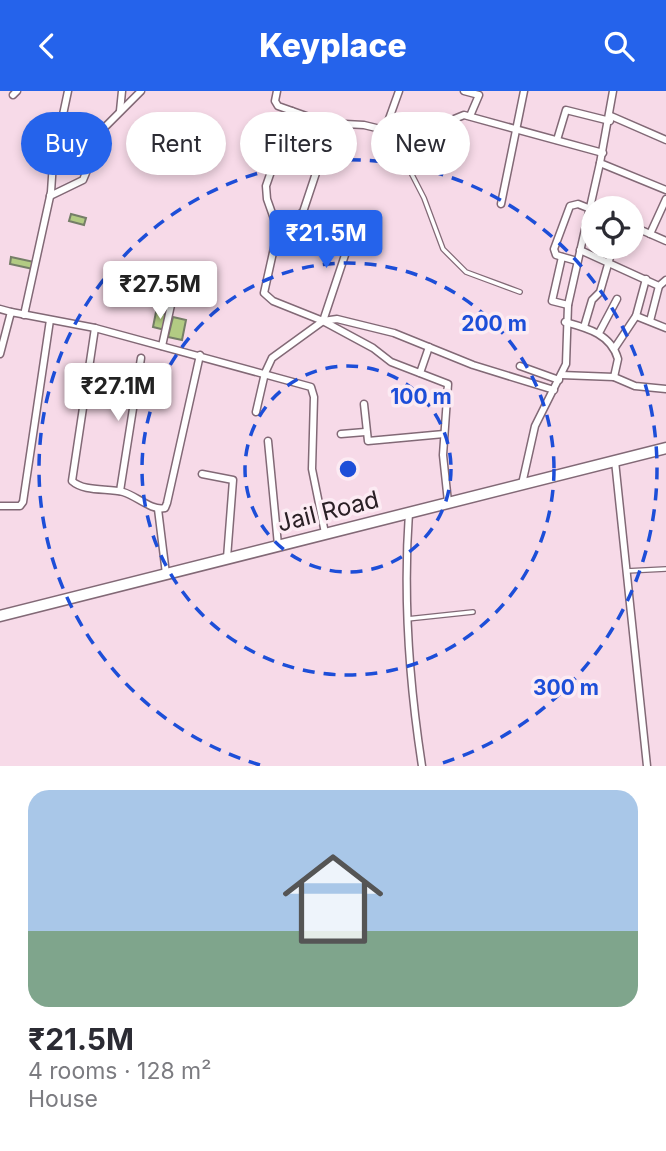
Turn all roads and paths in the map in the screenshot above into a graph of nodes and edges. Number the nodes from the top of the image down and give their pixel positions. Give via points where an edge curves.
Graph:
1 (68, 91) edge
2 (121, 91) edge
3 (141, 91) edge
4 (277, 91) edge
5 (399, 91) edge
6 (464, 91) edge
7 (524, 91) edge
8 (613, 91) edge
9 (120, 111) junction
10 (292, 111) junction
11 (295, 112) edge
12 (391, 112) edge
13 (470, 116) joint
14 (610, 119) junction
15 (517, 130) junction
16 (666, 140) edge
17 (557, 141) junction
18 (603, 153) junction
19 (600, 163) junction
20 (315, 175) edge
21 (412, 175) edge
22 (666, 190) edge
23 (50, 196) junction
24 (594, 196) edge
25 (666, 199) edge
26 (501, 204) dead end
27 (581, 205) edge
28 (354, 228) dead end
29 (278, 230) junction
30 (644, 231) edge
31 (650, 234) junction
32 (666, 241) edge
33 (581, 247) edge
34 (580, 250) junction
35 (562, 257) junction
36 (610, 259) edge
37 (577, 261) junction
38 (609, 263) junction
39 (178, 273) dead end
40 (646, 279) junction
41 (666, 279) edge
42 (659, 286) junction
43 (520, 292) dead end
44 (617, 299) dead end
45 (568, 305) junction
46 (0, 309) edge
47 (11, 312) junction
48 (24, 314) junction
49 (636, 316) junction
50 (50, 320) junction
51 (323, 321) junction
52 (650, 321) junction
53 (565, 322) junction
54 (584, 327) junction
55 (95, 328) junction
56 (666, 328) edge
57 (599, 333) junction
58 (162, 346) junction
59 (429, 347) junction
60 (614, 349) junction
61 (0, 354) edge
62 (200, 355) junction
63 (141, 359) dead end
64 (520, 366) dead end
65 (265, 373) junction
66 (420, 373) junction
67 (614, 377) junction
68 (560, 378) junction
69 (666, 389) edge
70 (554, 390) junction
71 (364, 404) dead end
72 (256, 412) dead end
73 (365, 432) junction
74 (341, 434) dead end
75 (444, 434) junction
76 (268, 441) dead end
77 (666, 448) edge
78 (615, 461) junction
79 (202, 474) dead end
80 (522, 484) junction
81 (120, 491) junction
82 (448, 502) junction
83 (0, 506) edge
84 (158, 509) junction
85 (409, 512) junction
86 (325, 533) junction
87 (278, 545) junction
88 (227, 558) junction
89 (666, 569) edge
90 (626, 571) junction
91 (166, 574) junction
92 (473, 612) dead end
93 (0, 616) edge
94 (407, 619) junction
95 (422, 766) edge
96 (647, 766) edge

1 - 23 street
2 - 9 street
3 - 9 street
4 - 10 street via 276,104
5 - 12 street
6 - 13 street via 479,96
7 - 15 street
8 - 14 street
9 - 23 street via 102,132 83,180
10 - 11 street
10 - 29 street via 266,186
13 - 15 street
14 - 16 street
14 - 17 street via 566,110
14 - 18 street
15 - 17 street
15 - 26 street
17 - 18 street
18 - 19 street
19 - 22 street
19 - 24 street
20 - 29 street via 303,212
21 - 43 lane via 436,237 451,260 466,272
23 - 48 street
25 - 31 street
27 - 35 street via 570,205 554,249
28 - 51 street
29 - 51 street via 264,293
30 - 31 street
31 - 32 street
33 - 34 street
34 - 37 street
34 - 38 street
35 - 37 street
35 - 45 street via 552,301
36 - 38 street
37 - 45 street
38 - 40 street
38 - 54 street
39 - 58 street
40 - 42 street
40 - 49 street
41 - 42 street
42 - 52 street
44 - 57 street
45 - 53 street
46 - 47 street
47 - 48 street
47 - 61 street
48 - 50 street
49 - 52 street
49 - 60 street
50 - 55 street
50 - 83 street via 23,502
51 - 59 street via 370,326
51 - 65 street via 276,354
51 - 66 street via 391,362
52 - 56 street
53 - 54 street
53 - 68 street via 566,364
54 - 57 street
55 - 58 street
55 - 81 street via 72,481 82,487
57 - 60 street
58 - 62 street
59 - 66 street
59 - 70 street
60 - 67 street via 618,359
62 - 65 street
62 - 84 street via 167,503
63 - 81 street
64 - 68 street
65 - 72 street
65 - 86 street via 306,384 313,391 312,469
66 - 75 street via 448,384
67 - 68 street
67 - 69 street via 635,386
68 - 70 street
70 - 80 street via 536,426
71 - 73 street
73 - 74 street
73 - 75 street via 372,443
75 - 82 street
76 - 87 street
77 - 78 main road, Jail Road
78 - 80 main road, Jail Road
78 - 90 street
79 - 88 street via 233,480
80 - 82 main road, Jail Road
81 - 84 street
82 - 85 main road, Jail Road
84 - 91 street
85 - 86 main road, Jail Road
85 - 94 street
86 - 87 main road, Jail Road
87 - 88 main road, Jail Road
88 - 91 main road, Jail Road
89 - 90 lane
90 - 96 street
91 - 93 main road, Jail Road
92 - 94 lane
94 - 95 street

